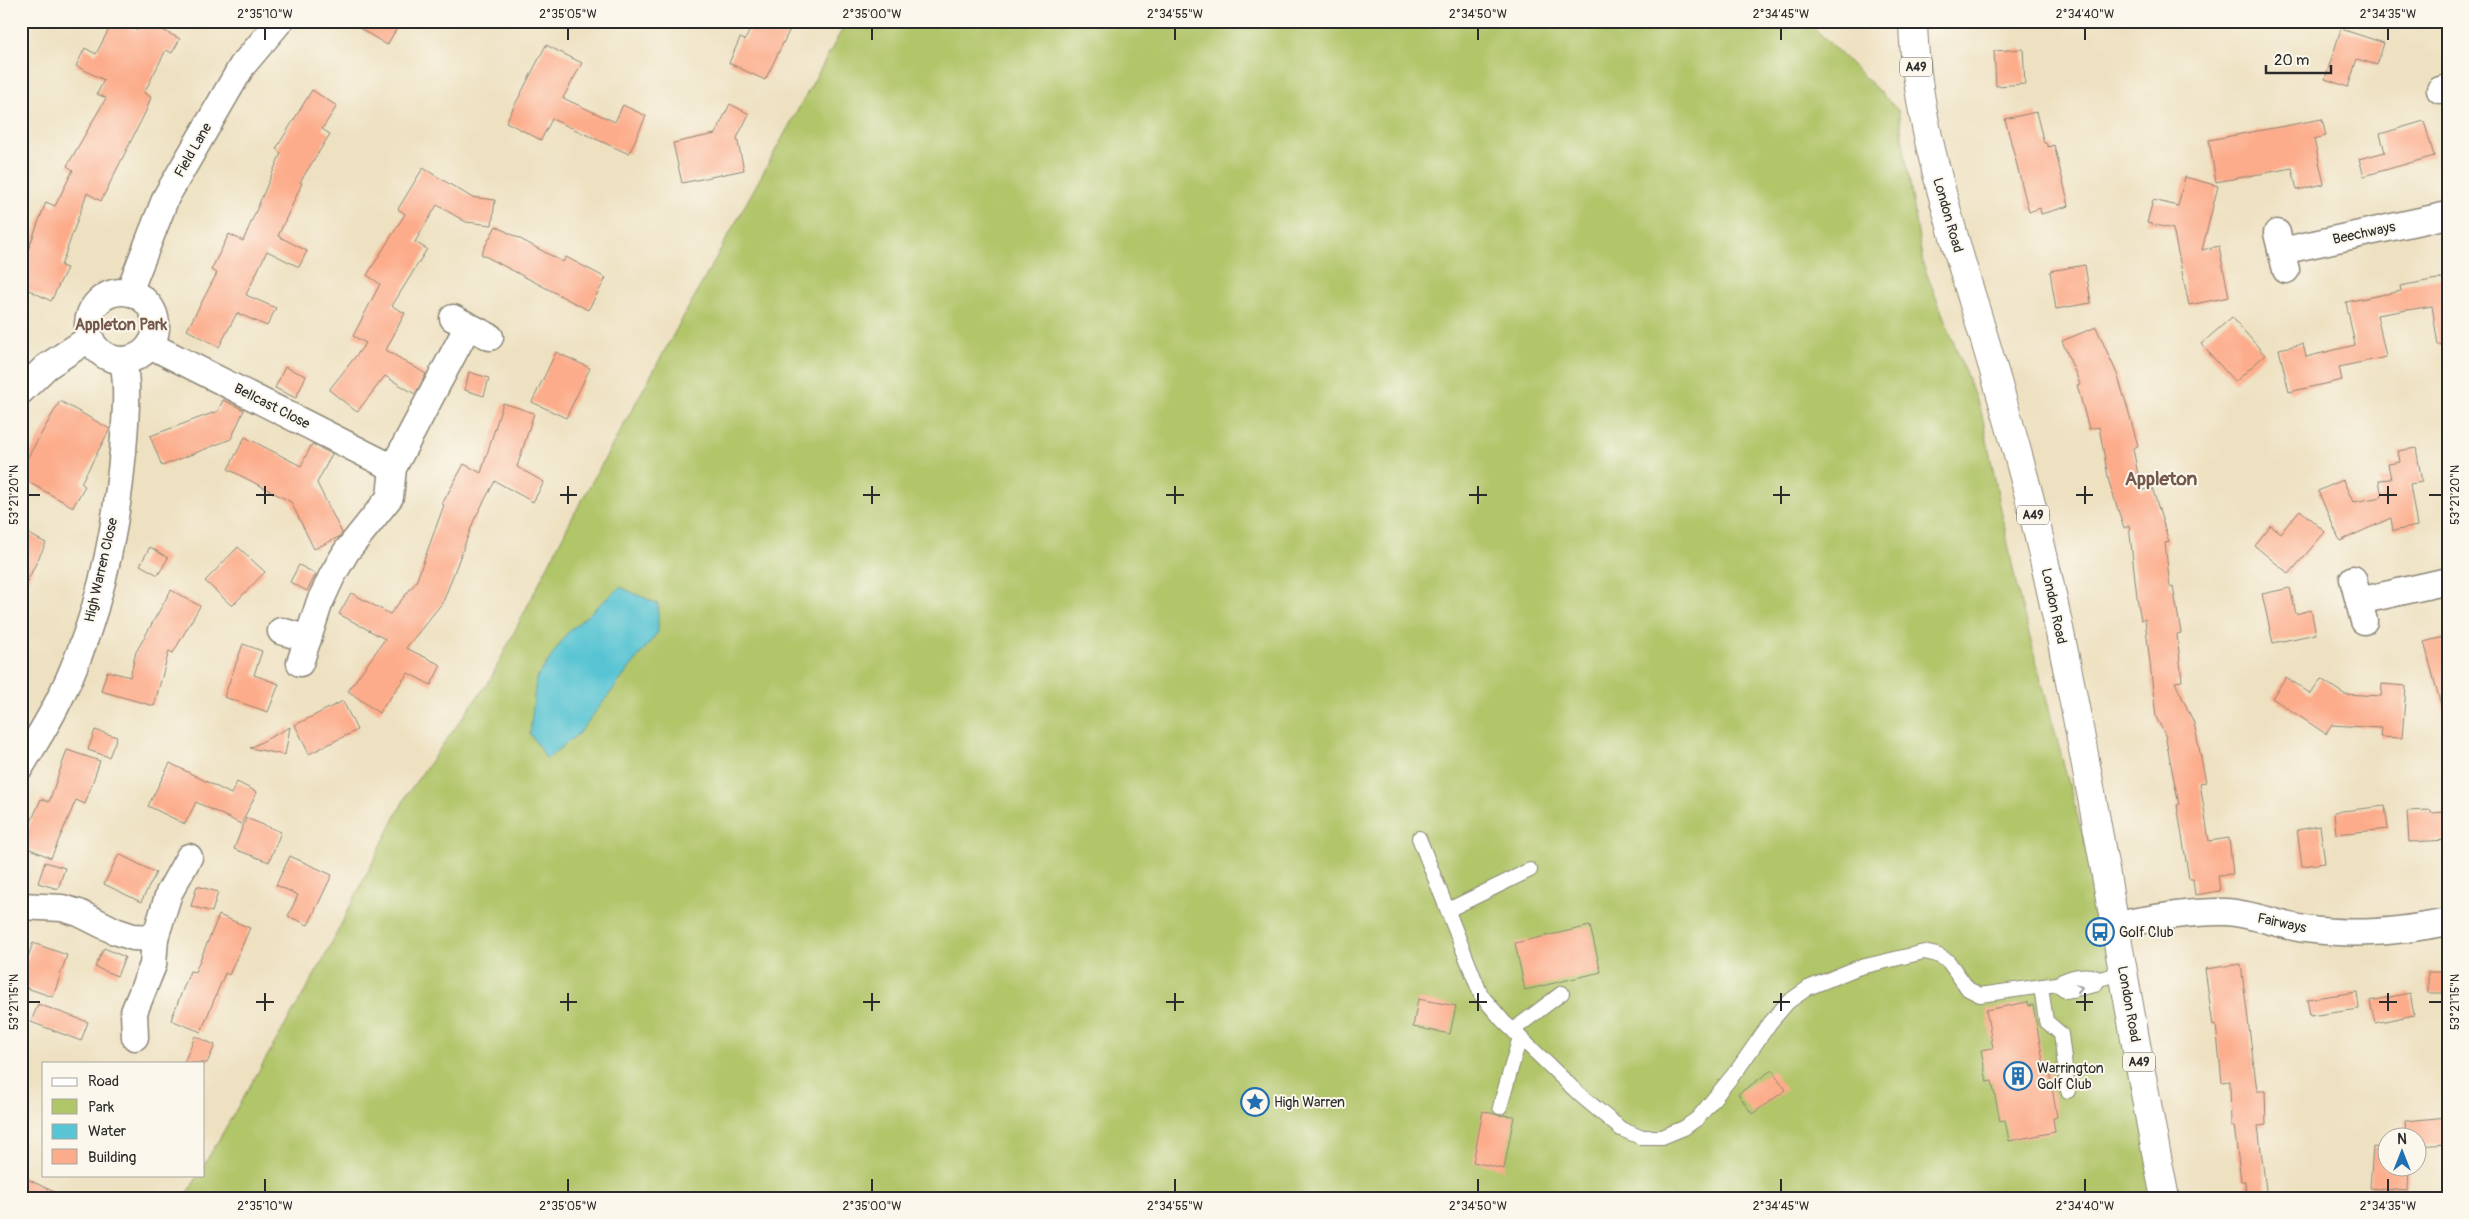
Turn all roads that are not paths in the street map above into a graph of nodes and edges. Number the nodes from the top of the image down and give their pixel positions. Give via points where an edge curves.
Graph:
1 (280, 21) edge
2 (1913, 21) edge
3 (2448, 215) edge
4 (2281, 251) dead end
5 (129, 292) junction
6 (470, 327) dead end
7 (90, 338) junction
8 (150, 345) junction
9 (123, 360) junction
10 (21, 390) edge
11 (393, 468) junction
12 (2448, 581) edge
13 (2359, 601) dead end
14 (281, 631) dead end
15 (308, 639) junction
16 (300, 663) dead end
17 (21, 766) edge
18 (1419, 838) dead end
19 (189, 857) dead end
20 (1530, 870) dead end
21 (21, 906) edge
22 (1448, 910) junction
23 (2448, 922) edge
24 (2116, 925) junction
25 (155, 938) junction
26 (2112, 976) junction
27 (2041, 987) junction
28 (1562, 993) dead end
29 (1517, 1034) junction
30 (135, 1037) dead end
31 (2068, 1091) dead end
32 (1500, 1107) dead end
33 (2165, 1198) edge

1 - 5 street, Field Lane via 242,66 166,197
2 - 24 highway, London Road / A49 via 1917,73 1931,153 2028,492 2052,591
3 - 4 street, Beechways
5 - 7 street via 108,294 93,308 88,322
5 - 8 street via 148,304 154,313 155,334
6 - 11 street
7 - 9 street via 103,354
7 - 10 street via 46,367
8 - 9 street via 143,352
8 - 11 street, Bellcast Close
9 - 17 street, High Warren Close via 126,372 125,429 109,550 75,664 59,701
11 - 15 street via 390,496 346,552 332,576
12 - 13 street
14 - 15 street
15 - 16 street
18 - 22 lane
19 - 25 street via 169,893
20 - 22 lane
21 - 25 street via 62,908 133,937
22 - 29 lane via 1481,995
23 - 24 street, Fairways via 2398,932 2354,933 2302,929 2227,912
24 - 26 highway, London Road / A49
25 - 30 street via 153,965 134,1012
26 - 27 lane via 2067,978
26 - 33 highway, London Road / A49
27 - 29 lane via 1980,995 1968,989 1948,961 1924,952 1856,968 1808,988 1788,1002 1698,1118 1662,1137 1640,1137 1621,1129
27 - 31 lane via 2046,1021 2061,1034
28 - 29 lane
29 - 32 lane

